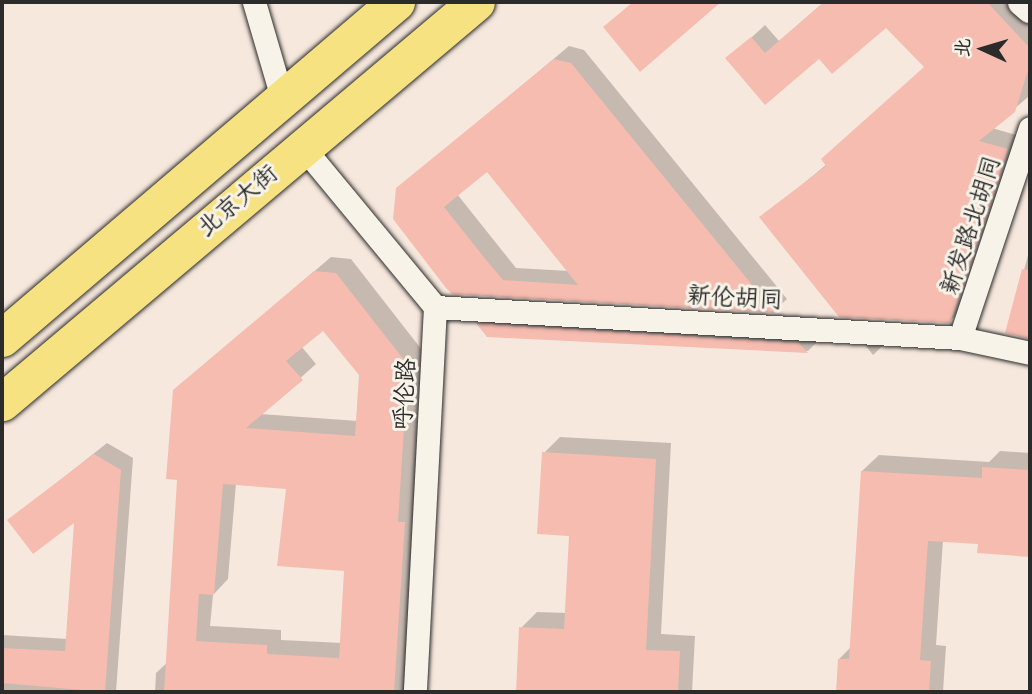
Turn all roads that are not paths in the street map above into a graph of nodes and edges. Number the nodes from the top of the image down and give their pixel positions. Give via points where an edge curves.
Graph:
1 (254, 2) edge
2 (396, 2) edge
3 (476, 2) edge
4 (1022, 2) edge
5 (1030, 9) edge
6 (282, 98) junction
7 (1030, 128) edge
8 (302, 146) junction
9 (435, 307) junction
10 (2, 338) edge
11 (960, 338) junction
12 (1030, 353) edge
13 (2, 402) edge
14 (415, 692) edge

1 - 6 street
2 - 6 main road, 北京大街
3 - 8 main road, 北京大街
4 - 5 street
6 - 10 main road, 北京大街
7 - 11 street, 新发路北胡同
8 - 9 street
8 - 13 main road, 北京大街
9 - 11 street, 新伦胡同
9 - 14 street, 呼伦路
11 - 12 street, 新伦胡同

